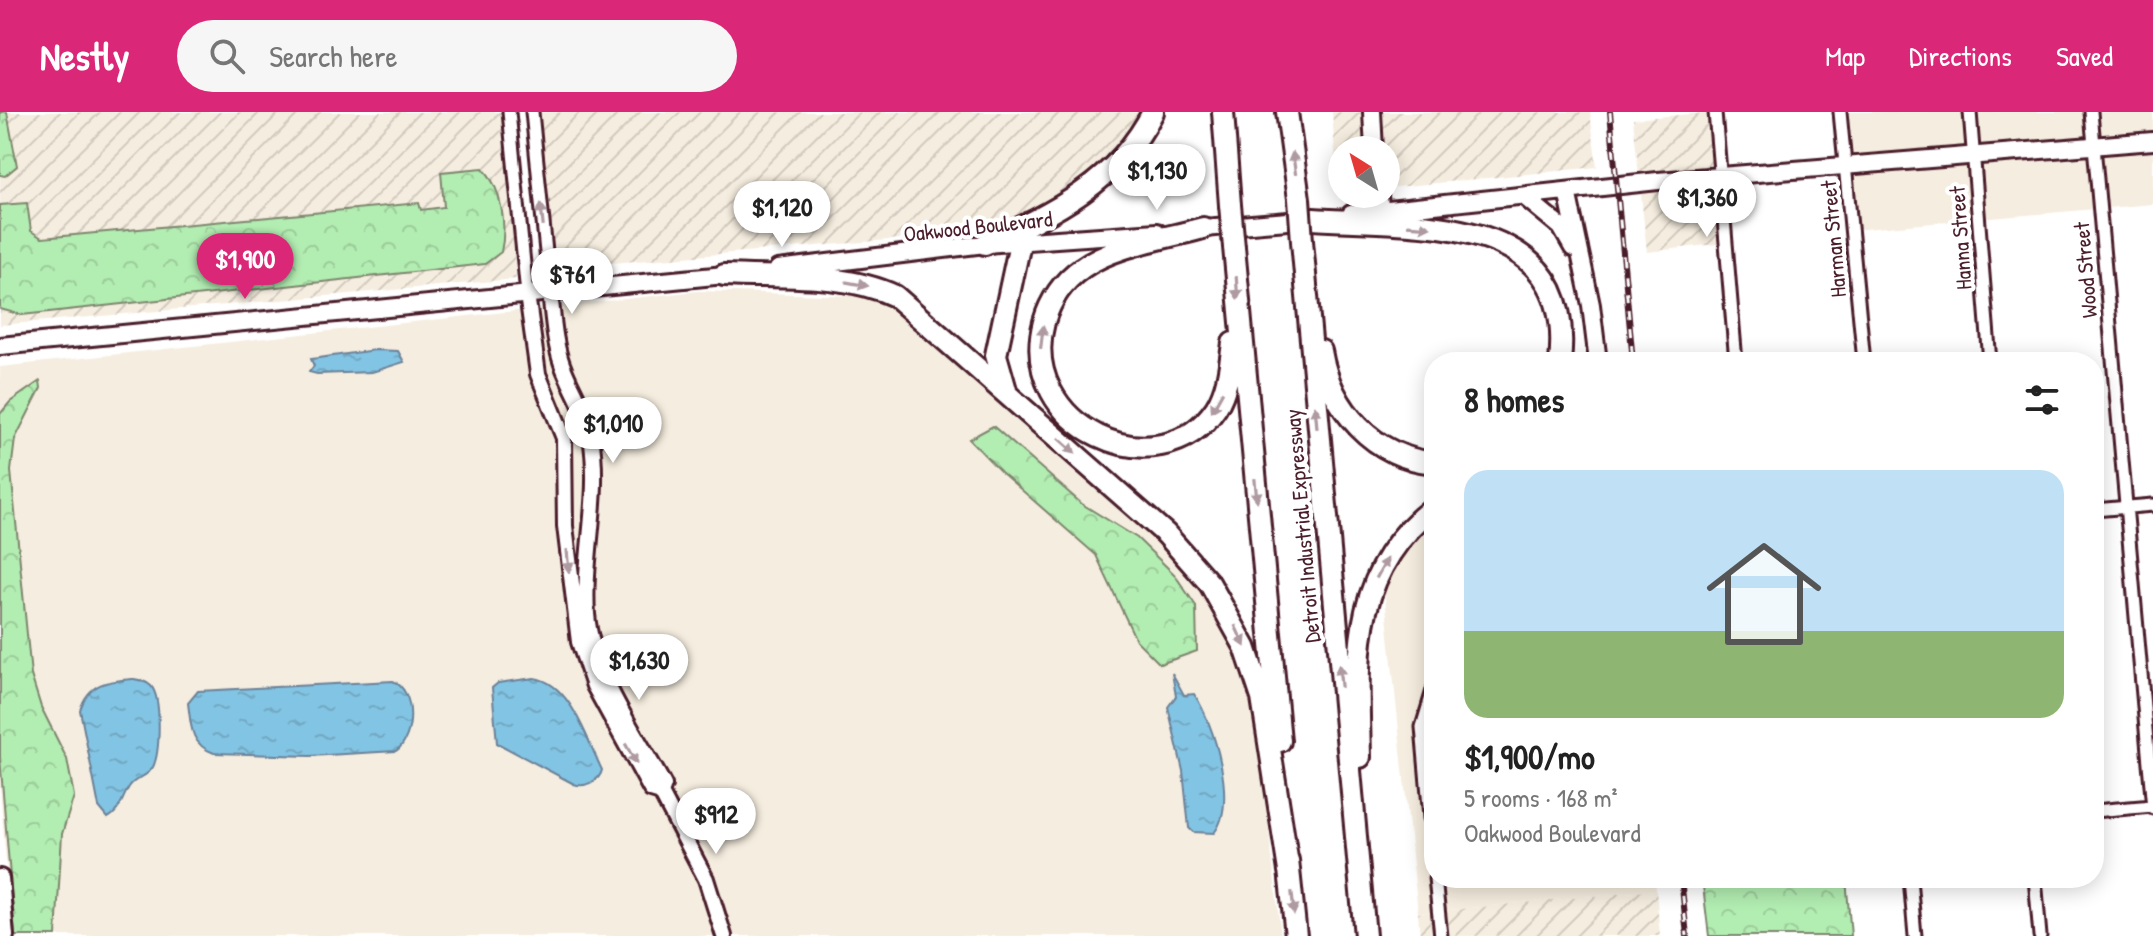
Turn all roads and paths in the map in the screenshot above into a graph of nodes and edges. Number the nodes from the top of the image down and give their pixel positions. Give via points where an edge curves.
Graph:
1 (509, 112) edge
2 (532, 112) edge
3 (1153, 112) edge
4 (1223, 112) edge
5 (1287, 112) edge
6 (1372, 112) edge
7 (1715, 112) edge
8 (1840, 112) edge
9 (1970, 112) edge
10 (2091, 112) edge
11 (1373, 136) edge
12 (2153, 141) edge
13 (2095, 147) junction
14 (1974, 155) junction
15 (1845, 165) junction
16 (1721, 176) junction
17 (1567, 191) junction
18 (1526, 198) junction
19 (1400, 201) edge
20 (1356, 208) edge
21 (1313, 219) junction
22 (1203, 228) junction
23 (1020, 243) junction
24 (985, 244) junction
25 (724, 275) junction
26 (1585, 280) junction
27 (1305, 281) junction
28 (550, 292) junction
29 (527, 294) junction
30 (1240, 329) junction
31 (0, 346) edge
32 (1561, 352) edge
33 (1596, 352) edge
34 (1735, 352) edge
35 (1863, 352) edge
36 (1989, 352) edge
37 (544, 392) junction
38 (1008, 394) junction
39 (567, 461) junction
40 (1424, 461) edge
41 (594, 463) junction
42 (2153, 505) edge
43 (2126, 506) junction
44 (2104, 509) edge
45 (1424, 516) edge
46 (593, 523) junction
47 (1424, 720) edge
48 (1424, 750) edge
49 (661, 793) junction
50 (2153, 806) edge
51 (2104, 810) edge
52 (1289, 871) junction
53 (0, 878) edge
54 (1436, 888) edge
55 (1911, 888) edge
56 (2036, 888) edge
57 (1364, 928) edge
58 (5, 936) edge
59 (724, 936) edge
60 (1296, 936) edge
61 (1441, 936) edge
62 (1915, 936) edge
63 (2040, 936) edge

1 - 29 street
28 -> 2 street
3 - 24 highway via 1119,162 1085,192
4 -> 30 highway, Detroit Industrial Expressway, bridge
27 -> 5 highway, Detroit Industrial Expressway, bridge
6 - 11 main road
7 - 16 street
8 - 15 street, Harman Street
9 - 14 street, Hanna Street
10 - 13 street, Wood Street
12 - 13 main road, Oakwood Boulevard
13 - 14 main road, Oakwood Boulevard
13 - 43 street, Wood Street
14 - 15 main road, Oakwood Boulevard
14 - 36 street, Hanna Street
15 - 16 main road, Oakwood Boulevard
15 - 35 street, Harman Street
16 - 17 main road, Oakwood Boulevard
16 - 34 street
17 - 18 main road, Oakwood Boulevard
17 - 26 main road
18 - 19 main road, Oakwood Boulevard
18 - 26 main road via 1561,227
20 - 21 main road, Oakwood Boulevard
21 - 22 main road, Oakwood Boulevard
21 -> 32 highway via 1462,229 1506,244 1525,255 1552,294
22 - 23 main road, Oakwood Boulevard
30 -> 22 highway via 1216,407 1190,431 1167,442 1132,446 1092,434 1063,411 1047,383 1042,329 1065,283 1106,255
23 - 24 main road, Oakwood Boulevard
23 - 38 highway via 996,355
24 - 25 main road, Oakwood Boulevard
25 - 28 main road, Oakwood Boulevard
25 -> 38 highway via 844,281 883,290 904,302
26 - 33 main road
27 - 40 highway via 1324,368 1342,407 1358,429 1382,446
57 -> 27 highway, Detroit Industrial Expressway
28 - 29 main road, Oakwood Boulevard
28 - 41 street via 556,343 586,417
29 - 31 main road, Oakwood Boulevard
29 - 37 street via 534,358
30 -> 52 highway, Detroit Industrial Expressway
37 - 39 street via 559,420
37 - 41 street via 549,388 573,400
38 -> 52 highway via 1166,534 1223,604 1262,698
39 - 46 street via 573,475 574,522 578,527
39 -> 49 street via 568,565 583,655 594,686 651,790
41 - 46 street
42 - 43 street
43 - 44 street
43 - 50 street, Wood Street
57 -> 45 highway via 1360,635 1380,569
46 - 49 street via 587,600 593,643 613,693 664,785
47 - 48 street
49 - 59 street via 706,879
50 - 51 street
52 -> 60 highway, Detroit Industrial Expressway
53 - 58 main road
54 - 61 street
55 - 62 street
56 - 63 street

